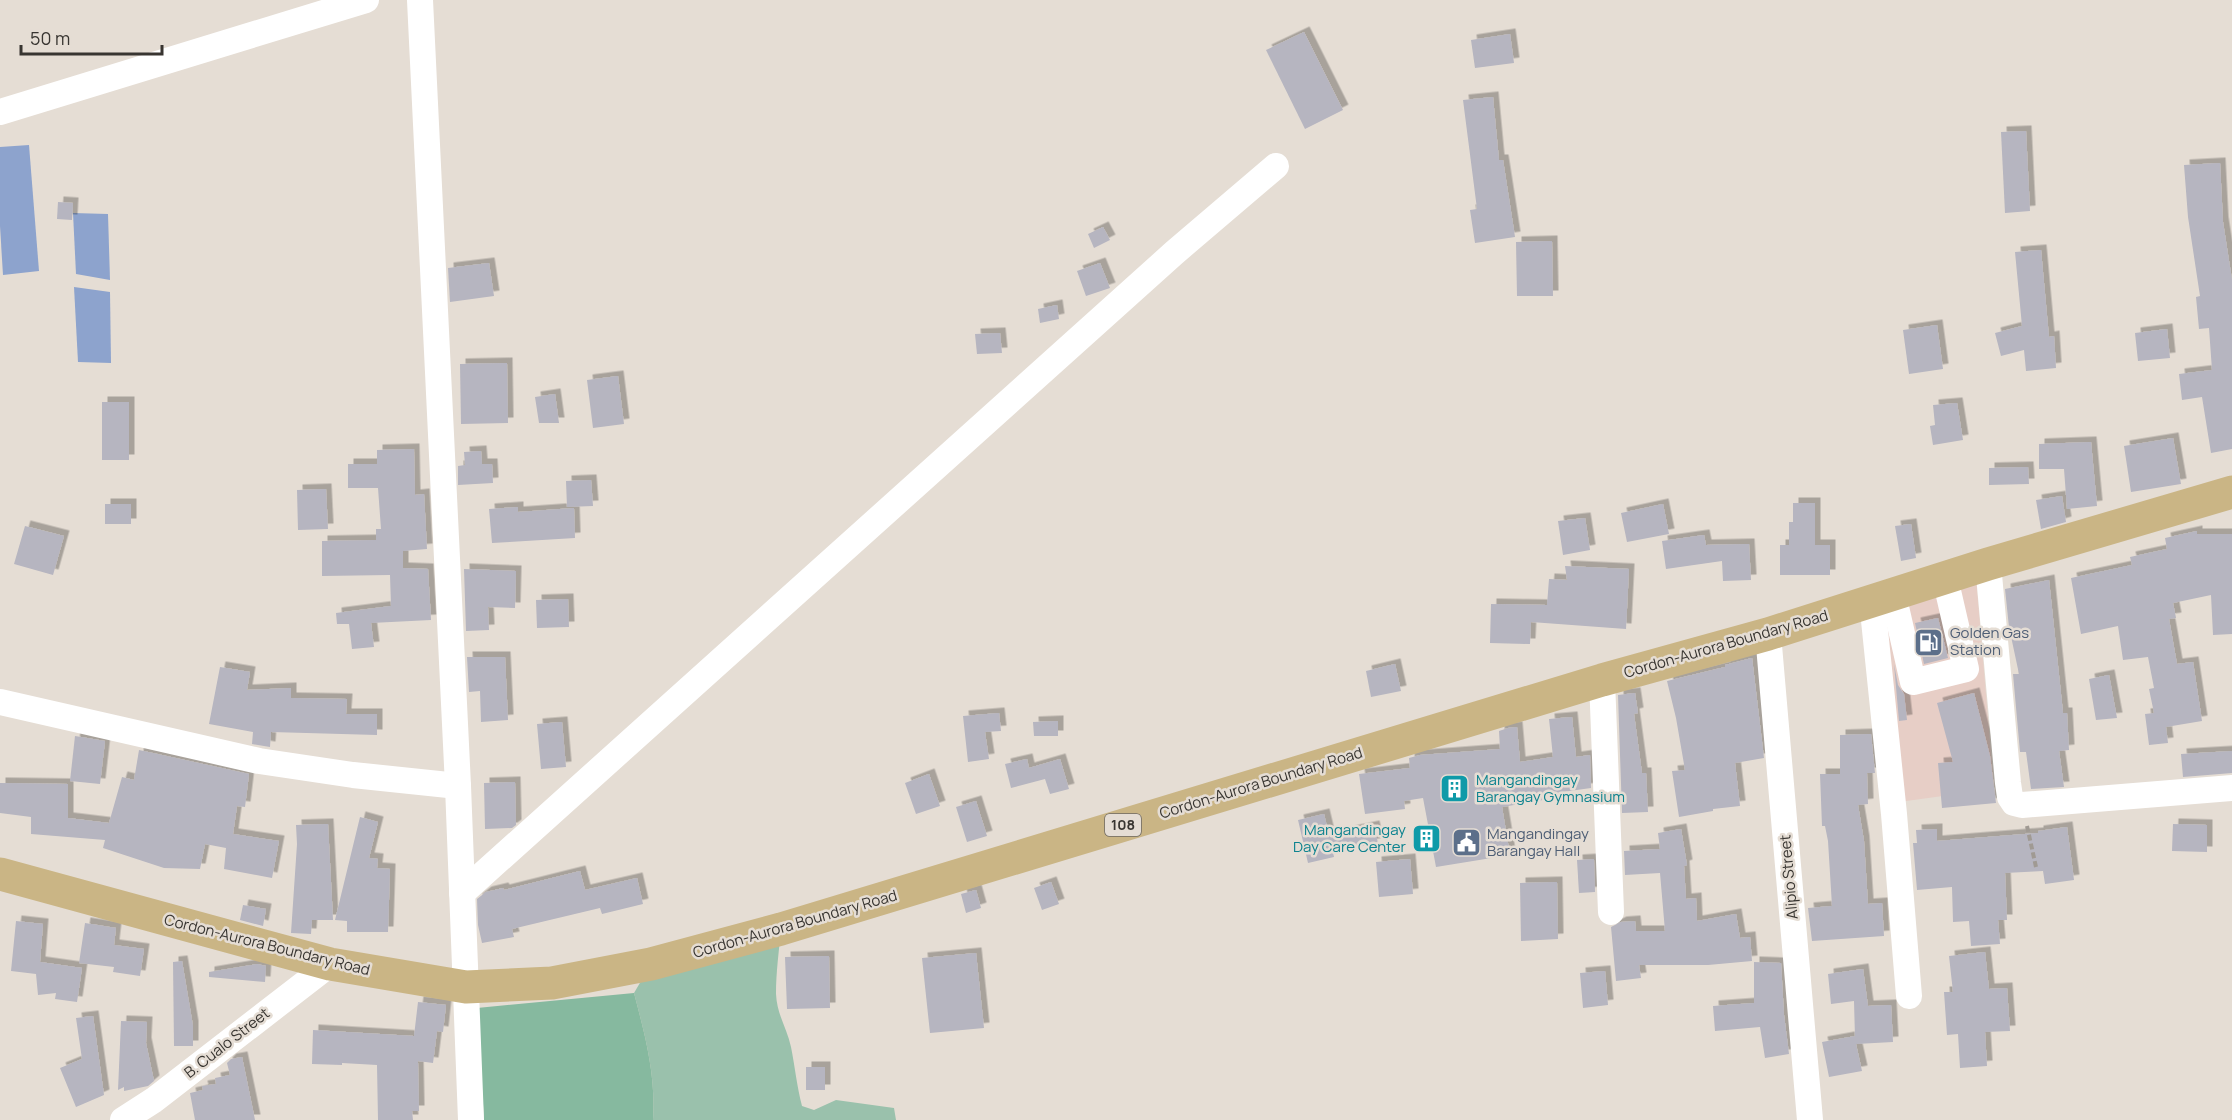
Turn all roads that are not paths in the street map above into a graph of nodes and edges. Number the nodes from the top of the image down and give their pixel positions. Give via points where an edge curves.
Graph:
1 (366, 0) edge
2 (420, 0) edge
3 (0, 112) edge
4 (1276, 166) dead end
5 (2232, 492) edge
6 (1988, 564) junction
7 (1945, 578) junction
8 (1882, 598) junction
9 (1768, 634) junction
10 (1602, 680) junction
11 (0, 702) edge
12 (458, 786) junction
13 (2232, 788) edge
14 (0, 874) edge
15 (462, 893) junction
16 (1611, 912) dead end
17 (330, 964) junction
18 (466, 987) junction
19 (1909, 996) dead end
20 (123, 1120) edge
21 (471, 1120) edge
22 (1810, 1120) edge

1 - 3 street
2 - 12 street
4 - 15 street via 1174,253
5 - 6 main road, Cordon-Aurora Boundary Road / 108
6 - 7 main road, Cordon-Aurora Boundary Road / 108
6 - 13 street via 2008,783 2014,803
7 - 8 main road, Cordon-Aurora Boundary Road / 108
7 - 8 street via 1966,669 1913,682
8 - 9 main road, Cordon-Aurora Boundary Road / 108
8 - 19 street
9 - 10 main road, Cordon-Aurora Boundary Road / 108
9 - 22 street, Alipio Street
10 - 16 street
10 - 18 main road, Cordon-Aurora Boundary Road / 108 via 770,932 651,964 563,981
11 - 12 street via 259,761
12 - 15 street
14 - 17 main road, Cordon-Aurora Boundary Road / 108
15 - 18 street
17 - 18 main road, Cordon-Aurora Boundary Road / 108
17 - 20 street, B. Cualo Street
18 - 21 street

